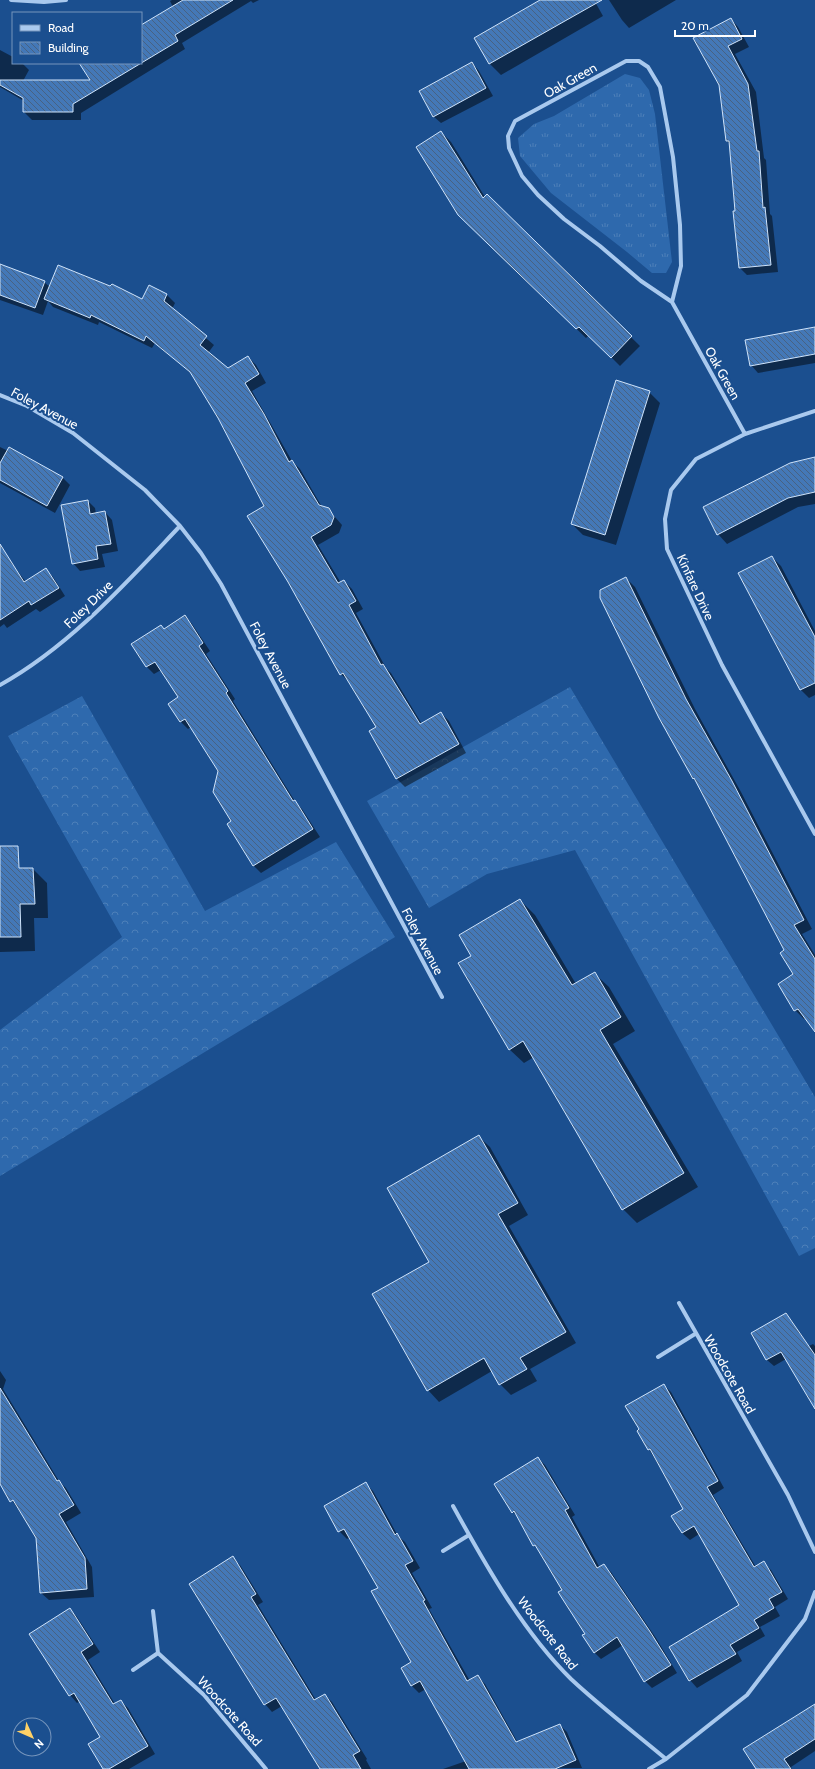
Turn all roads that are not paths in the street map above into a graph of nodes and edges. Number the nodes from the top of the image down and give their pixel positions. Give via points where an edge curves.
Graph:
1 (11, 0) edge
2 (66, 0) edge
3 (672, 302) junction
4 (0, 395) edge
5 (815, 411) edge
6 (745, 434) junction
7 (180, 526) junction
8 (0, 685) edge
9 (815, 834) edge
10 (442, 997) dead end
11 (678, 1303) dead end
12 (695, 1334) junction
13 (658, 1357) dead end
14 (453, 1506) dead end
15 (469, 1535) junction
16 (443, 1551) dead end
17 (815, 1552) edge
18 (815, 1592) edge
19 (153, 1611) dead end
20 (158, 1654) junction
21 (133, 1670) dead end
22 (666, 1759) junction
23 (266, 1769) edge
24 (649, 1769) edge

1 - 2 street
3 - 3 street, Oak Green via 640,281 564,219 522,176 509,148 508,136 515,121 626,61 639,61 648,67 660,87 673,157 680,225 681,266
3 - 6 street, Oak Green
4 - 7 street, Foley Avenue via 27,406 73,433 145,490
5 - 6 street, Kinfare Drive
6 - 9 street, Kinfare Drive via 696,459 671,490 665,519 667,549 722,665
7 - 8 street, Foley Drive via 61,644
7 - 10 street, Foley Avenue via 221,584
11 - 12 street, Woodcote Road
12 - 13 street, Woodcote Road
12 - 17 street, Woodcote Road via 788,1495
14 - 15 street, Woodcote Road
15 - 16 street
15 - 22 street, Woodcote Road via 520,1618 545,1650 571,1679
18 - 22 street via 805,1619 747,1695
19 - 20 street
20 - 21 street
20 - 23 street, Woodcote Road via 204,1695
22 - 24 street

